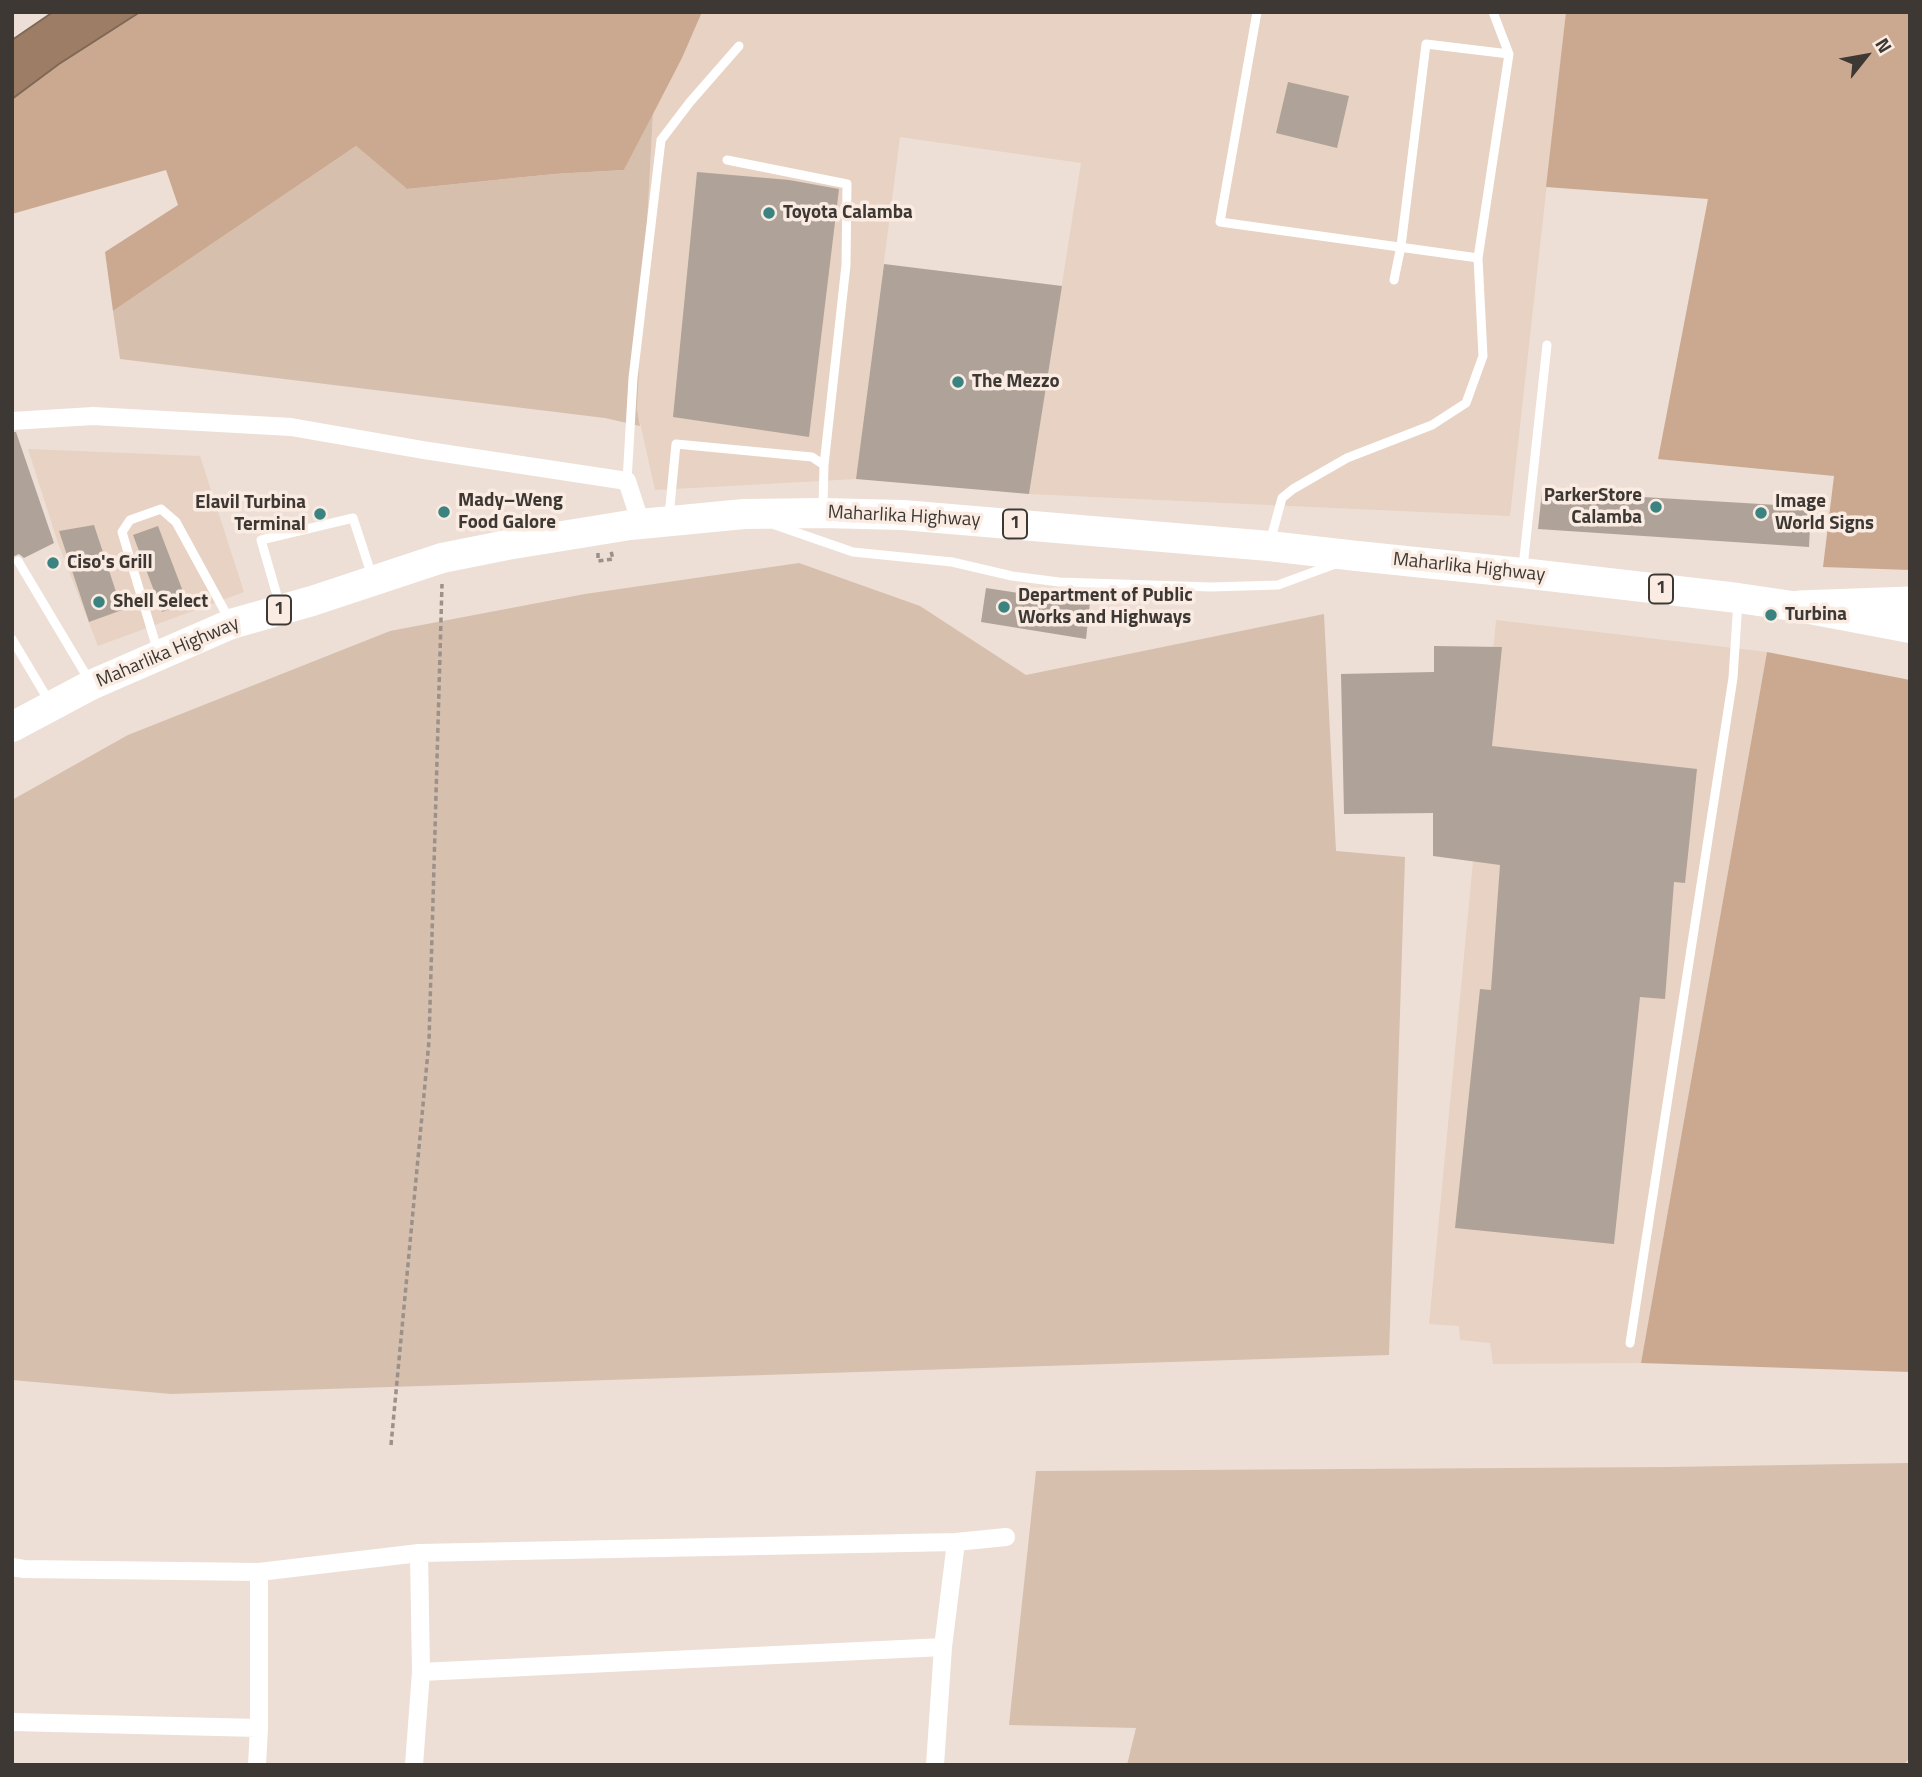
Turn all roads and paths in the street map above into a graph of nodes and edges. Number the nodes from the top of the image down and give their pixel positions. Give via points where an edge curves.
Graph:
1 (1257, 12) edge
2 (1493, 12) edge
3 (740, 46) dead end
4 (1509, 54) junction
5 (727, 160) dead end
6 (1401, 246) junction
7 (1478, 258) junction
8 (1394, 280) dead end
9 (1547, 345) dead end
10 (12, 421) edge
11 (824, 465) junction
12 (627, 481) junction
13 (823, 513) junction
14 (744, 514) junction
15 (655, 524) junction
16 (1269, 546) junction
17 (1357, 556) junction
18 (442, 558) junction
19 (613, 559) dead end
20 (18, 561) dead end
21 (598, 561) dead end
22 (1522, 573) junction
23 (374, 580) junction
24 (1738, 598) junction
25 (1910, 603) edge
26 (1799, 607) junction
27 (281, 610) junction
28 (232, 624) junction
29 (1910, 628) edge
30 (12, 639) edge
31 (159, 654) junction
32 (91, 685) junction
33 (51, 705) junction
34 (12, 727) edge
35 (1630, 1343) dead end
36 (391, 1445) dead end
37 (1006, 1537) dead end
38 (956, 1542) junction
39 (419, 1553) junction
40 (12, 1567) edge
41 (260, 1572) junction
42 (943, 1647) junction
43 (421, 1672) junction
44 (12, 1722) edge
45 (259, 1728) junction
46 (257, 1765) edge
47 (414, 1765) edge
48 (935, 1765) edge

1 - 6 lane via 1220,222
2 - 4 lane
3 - 12 lane via 661,140 633,378
4 - 6 lane via 1426,44
4 - 7 lane
5 - 11 lane via 848,184 846,265
6 - 7 lane
6 - 8 lane
7 - 16 lane via 1483,356 1466,403 1432,425 1347,458 1293,489 1282,498
9 - 22 lane
10 - 12 street via 93,416 291,426
11 - 13 lane
11 - 15 lane via 812,457 676,443
12 - 15 street
13 - 14 highway, Maharlika Highway / 1
13 - 16 highway, Maharlika Highway / 1 via 903,515
14 - 15 highway, Maharlika Highway / 1
14 - 17 lane via 853,552 951,562 1059,582 1278,585
15 - 18 highway, Maharlika Highway / 1
16 - 17 highway, Maharlika Highway / 1
17 - 22 highway, Maharlika Highway / 1
18 - 23 highway, Maharlika Highway / 1
18 - 36 path via 429,1041
19 - 21 path
20 - 32 lane
22 - 24 highway, Maharlika Highway / 1
23 - 27 highway, Maharlika Highway / 1
23 - 27 lane via 353,518 261,540
24 - 26 highway, Maharlika Highway / 1
24 - 35 lane via 1733,678
25 - 26 highway
26 - 29 highway, Maharlika Highway / 1
27 - 28 highway, Maharlika Highway / 1
28 - 31 highway, Maharlika Highway / 1
28 - 31 lane via 176,522 161,509 130,520 122,532
30 - 33 lane
31 - 32 highway, Maharlika Highway / 1
32 - 33 highway, Maharlika Highway / 1
33 - 34 highway, Maharlika Highway / 1
37 - 38 street
38 - 39 street
38 - 42 street
39 - 41 street
39 - 43 street
40 - 41 street
41 - 45 street
42 - 43 street
42 - 48 street
43 - 47 street
44 - 45 street
45 - 46 street

